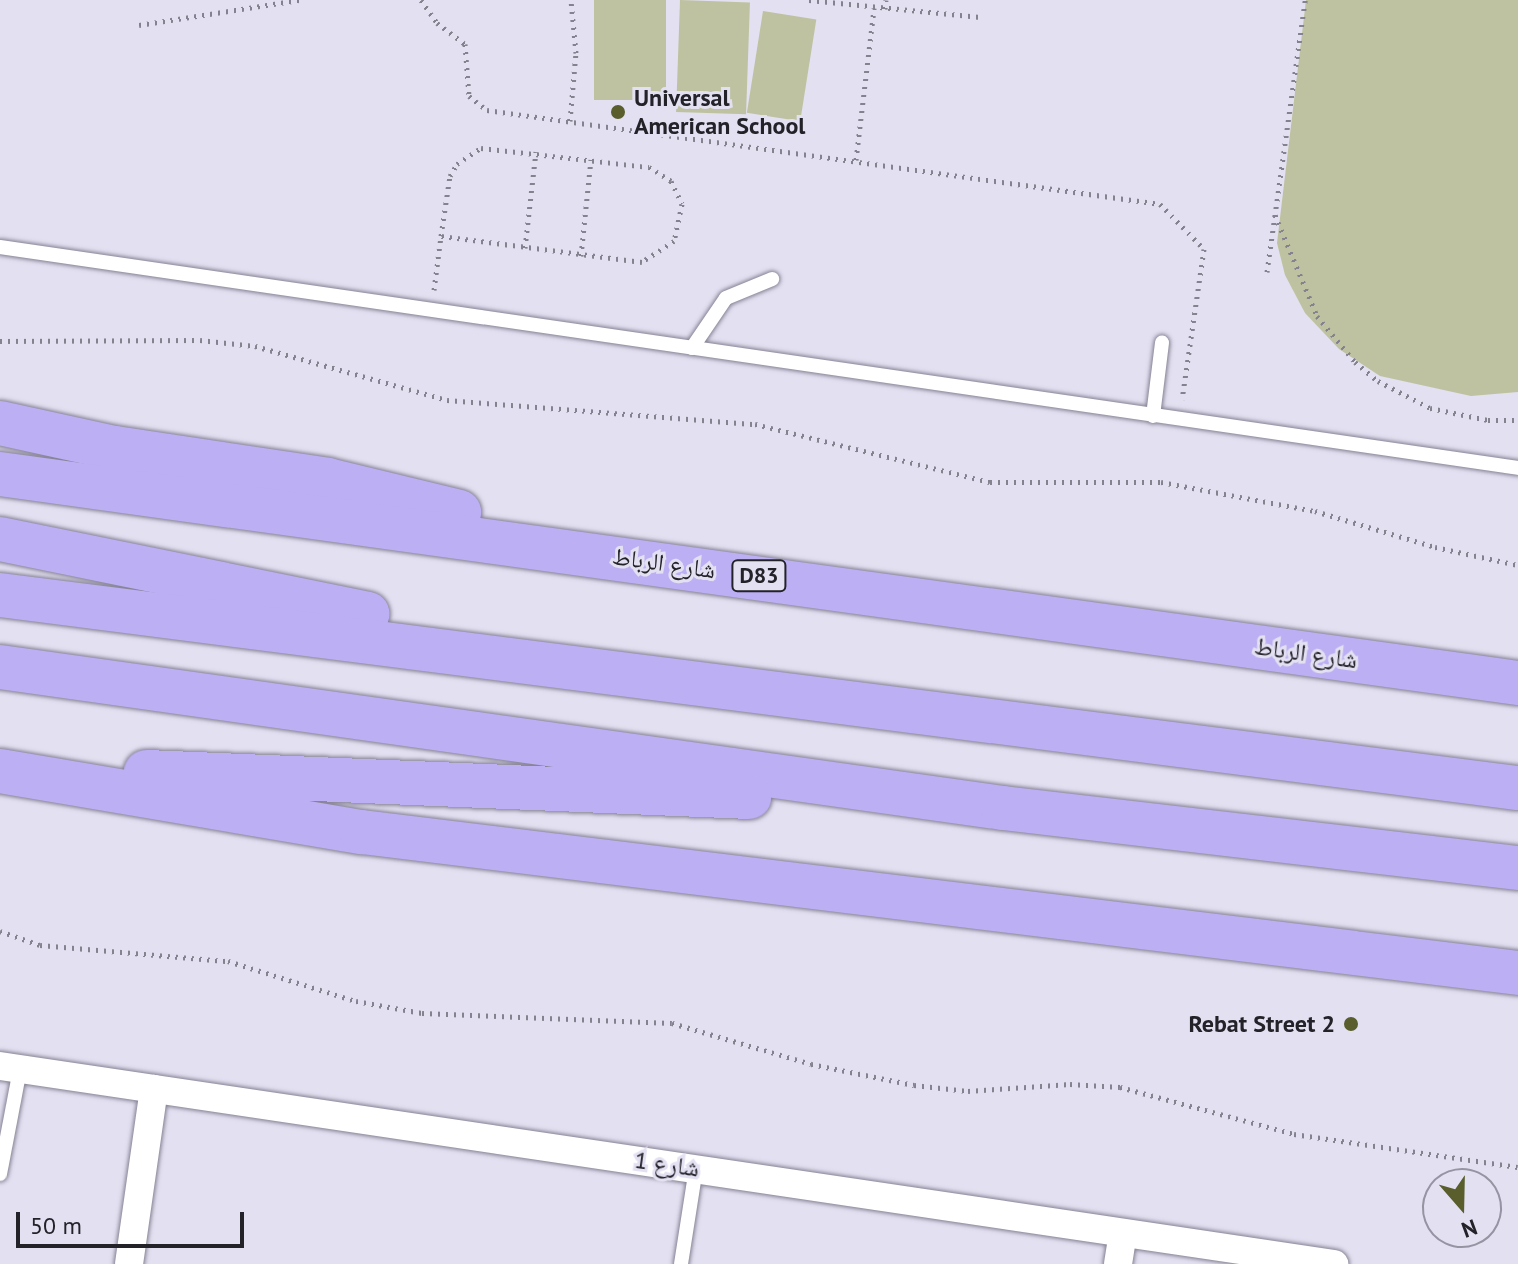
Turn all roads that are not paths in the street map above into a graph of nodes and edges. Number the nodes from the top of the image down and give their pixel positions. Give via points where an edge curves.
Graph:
1 (0, 247) edge
2 (772, 279) dead end
3 (1162, 343) dead end
4 (692, 348) junction
5 (1153, 416) junction
6 (0, 423) edge
7 (1518, 468) edge
8 (0, 474) edge
9 (0, 539) edge
10 (655, 562) junction
11 (0, 595) edge
12 (0, 667) edge
13 (691, 680) junction
14 (1518, 683) edge
15 (0, 769) edge
16 (1518, 788) edge
17 (1003, 808) junction
18 (1518, 868) edge
19 (1518, 973) edge
20 (10, 1068) edge
21 (154, 1089) junction
22 (696, 1168) junction
23 (0, 1174) edge
24 (1123, 1233) junction
25 (129, 1264) edge
26 (681, 1264) edge
27 (1118, 1264) edge
28 (1334, 1264) edge

1 - 4 lane
2 - 4 lane via 726,298
3 - 5 lane
4 - 5 lane
5 - 7 lane
6 - 10 highway via 115,448 351,485
8 - 10 highway, شارع الرباط / D83
9 - 13 highway
10 - 14 highway, شارع الرباط / D83
11 - 13 highway
12 - 17 highway
13 - 16 highway
15 - 17 highway
15 - 19 highway via 362,832
17 - 18 highway
20 - 21 street, شارع 1
20 - 23 lane
21 - 22 street, شارع 1
21 - 25 street
22 - 24 street, شارع 1
22 - 26 lane
24 - 27 street
24 - 28 street, شارع 1

